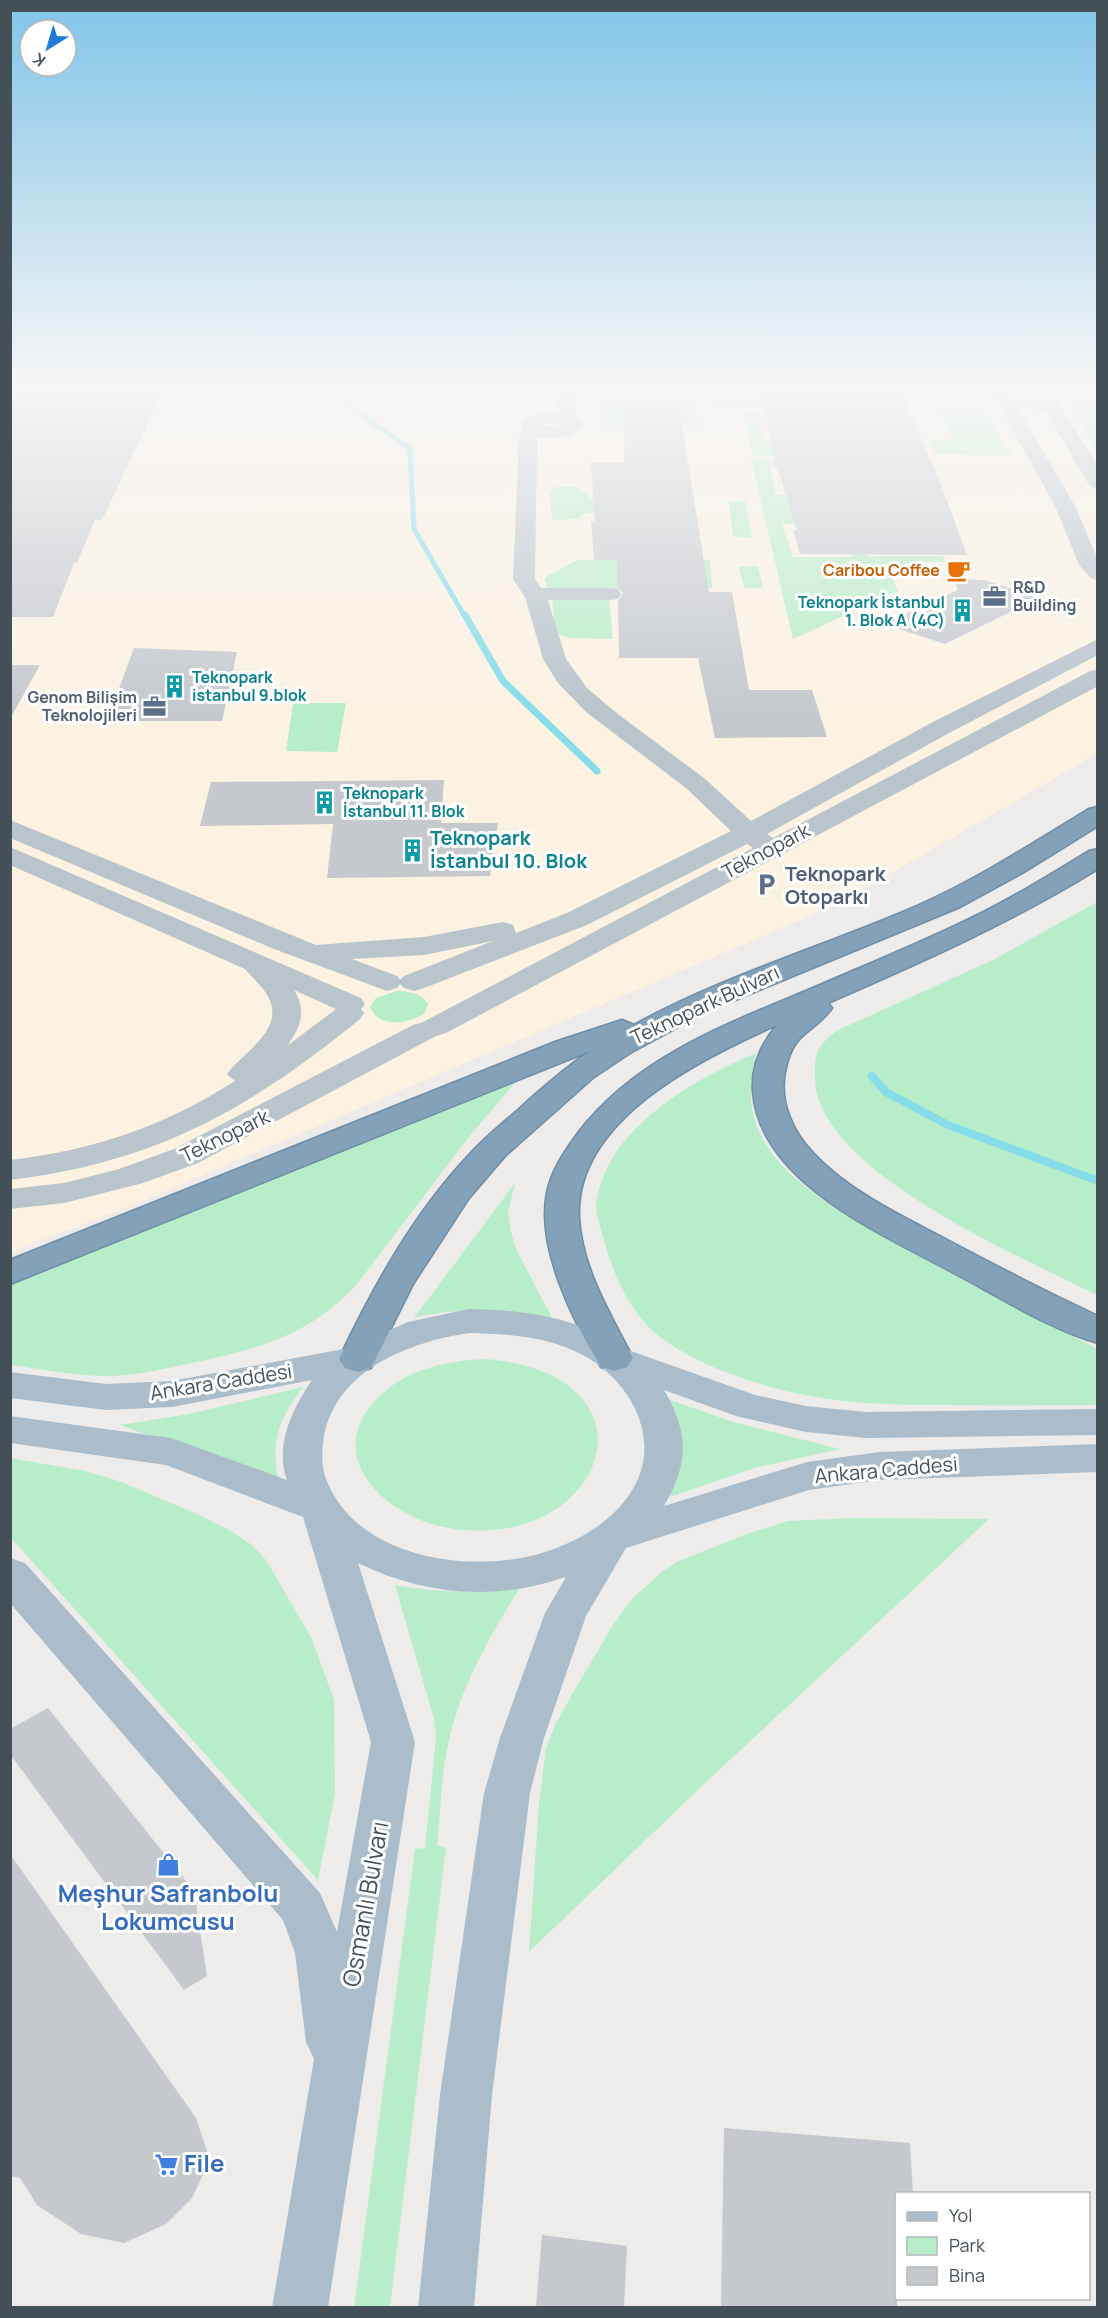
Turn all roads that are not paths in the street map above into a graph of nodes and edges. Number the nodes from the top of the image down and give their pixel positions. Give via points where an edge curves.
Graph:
1 (534, 497) edge
2 (1060, 497) edge
3 (1098, 574) edge
4 (531, 590) junction
5 (610, 594) dead end
6 (1098, 646) edge
7 (1098, 676) edge
8 (694, 783) junction
9 (801, 806) junction
10 (1098, 815) edge
11 (10, 828) edge
12 (748, 833) junction
13 (770, 848) junction
14 (10, 855) edge
15 (1098, 857) edge
16 (609, 903) junction
17 (308, 953) junction
18 (254, 962) junction
19 (400, 982) junction
20 (850, 983) junction
21 (700, 1003) junction
22 (350, 1008) junction
23 (430, 1029) junction
24 (189, 1121) junction
25 (10, 1170) edge
26 (10, 1199) edge
27 (10, 1273) edge
28 (1098, 1331) edge
29 (614, 1358) junction
30 (358, 1359) junction
31 (10, 1385) edge
32 (1098, 1422) edge
33 (10, 1429) edge
34 (1098, 1458) edge
35 (321, 1508) junction
36 (612, 1537) junction
37 (10, 1574) edge
38 (337, 2074) junction
39 (300, 2307) edge
40 (446, 2307) edge

1 - 4 street, Teknopark
2 - 3 street via 1089,565
4 - 5 street
4 - 8 street, Teknopark via 547,645 566,679
6 - 9 street, Teknopark
7 - 13 street, Teknopark
8 - 9 street, Teknopark via 754,802
8 - 12 street, Teknopark
9 - 12 street, Teknopark
10 - 21 highway, Teknopark Bulvarı via 943,904
11 - 17 street, Teknopark
12 - 13 street
12 - 16 street, Teknopark
13 - 23 street, Teknopark
14 - 18 street, Teknopark
15 - 20 highway, Teknopark Bulvarı via 992,918
16 - 17 street, Teknopark via 467,939 387,950
16 - 19 street, Teknopark via 546,933
17 - 19 street, Teknopark
18 - 22 street, Teknopark
18 - 24 street, Teknopark via 276,986 287,1006 283,1029 258,1061
19 - 22 street, Teknopark via 363,990
19 - 23 street, Teknopark via 436,989 448,1000 448,1014
20 - 28 highway via 787,1032 769,1067 766,1097 779,1132 813,1173 881,1218
20 - 29 highway, Teknopark Bulvarı via 676,1062 622,1101 591,1137 569,1176 562,1220 578,1286
21 - 27 highway via 566,1049
21 - 30 highway, Teknopark Bulvarı via 590,1064 475,1167 399,1274
22 - 23 street, Teknopark via 358,1025 376,1033 401,1035
22 - 24 street, Teknopark via 319,1038 260,1080
23 - 26 street, Teknopark via 186,1156 96,1185
24 - 25 street, Teknopark via 129,1146 58,1164
29 - 30 main road via 590,1343 532,1324 469,1321 407,1334
29 - 32 main road, Ankara Caddesi via 749,1407 806,1419 866,1425
29 - 36 main road via 650,1398 662,1425 663,1464 646,1503
30 - 31 main road, Ankara Caddesi via 172,1394 106,1397
30 - 35 main road via 316,1401 303,1436 304,1473
33 - 35 main road via 171,1452
34 - 36 main road, Ankara Caddesi via 880,1466 807,1476
35 - 36 main road via 338,1530 381,1557 428,1572 469,1577 532,1572 562,1563
35 - 38 main road, Osmanlı Bulvarı via 393,1742
36 - 40 main road via 566,1612 507,1793 466,2095
37 - 38 main road via 303,1908 320,1953
38 - 39 main road, Osmanlı Bulvarı

